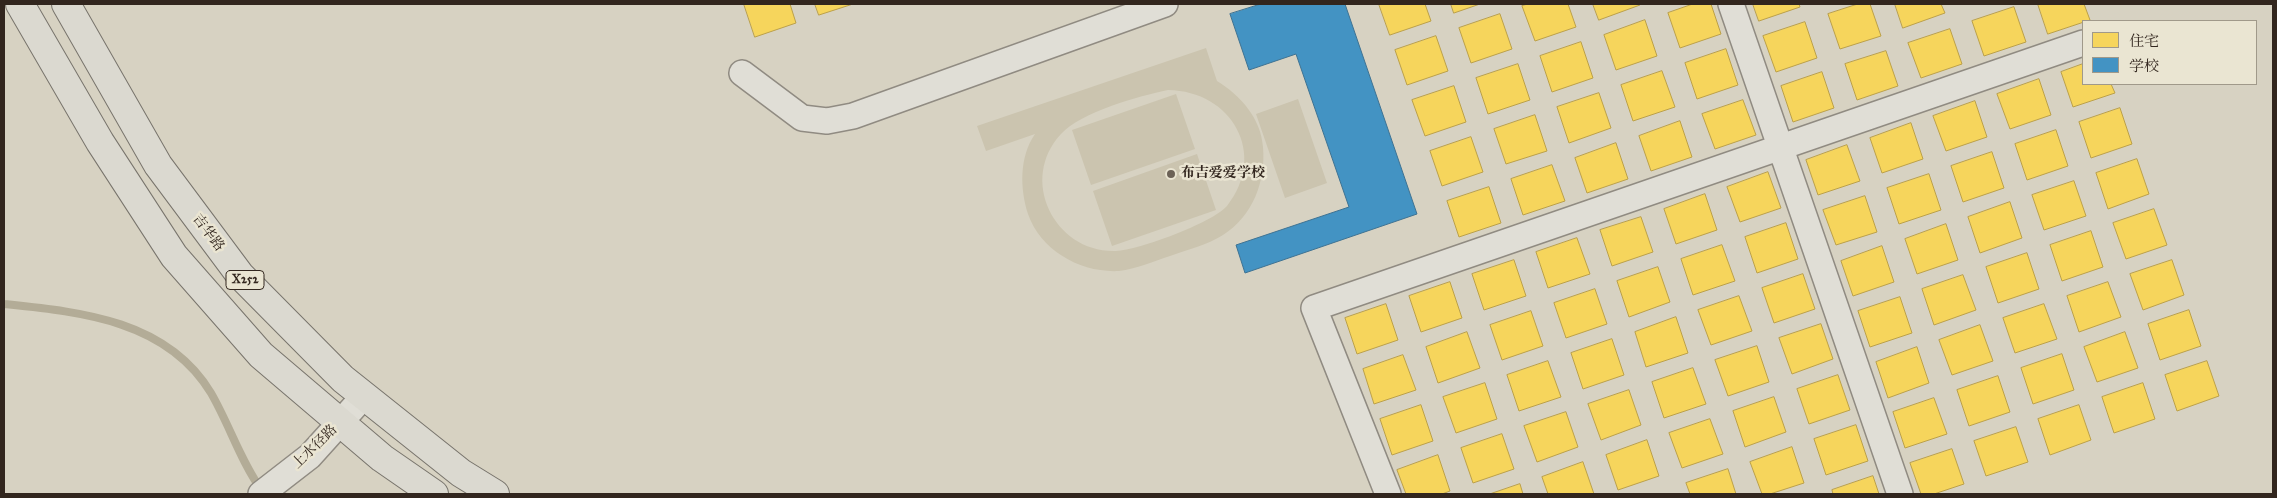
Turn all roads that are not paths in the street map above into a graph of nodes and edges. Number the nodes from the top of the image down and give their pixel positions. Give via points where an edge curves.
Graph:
1 (20, 4) edge
2 (66, 4) edge
3 (1165, 4) edge
4 (1732, 4) edge
5 (2082, 44) edge
6 (742, 73) dead end
7 (1781, 148) junction
8 (364, 396) junction
9 (340, 422) junction
10 (261, 494) edge
11 (434, 494) edge
12 (495, 494) edge
13 (1388, 494) edge
14 (1900, 494) edge

1 - 9 main road, X252 via 100,142 174,256 261,355
2 - 8 main road, 吉华路 / X252 via 158,165 240,275
3 - 6 street via 853,116 828,121 802,118
4 - 7 street
5 - 7 street
7 - 13 street via 1314,308
7 - 14 street
8 - 9 street, 上水径路
8 - 12 main road, 吉华路 / X252 via 461,473
9 - 10 street, 上水径路 via 310,456
9 - 11 main road, X252 via 382,458

